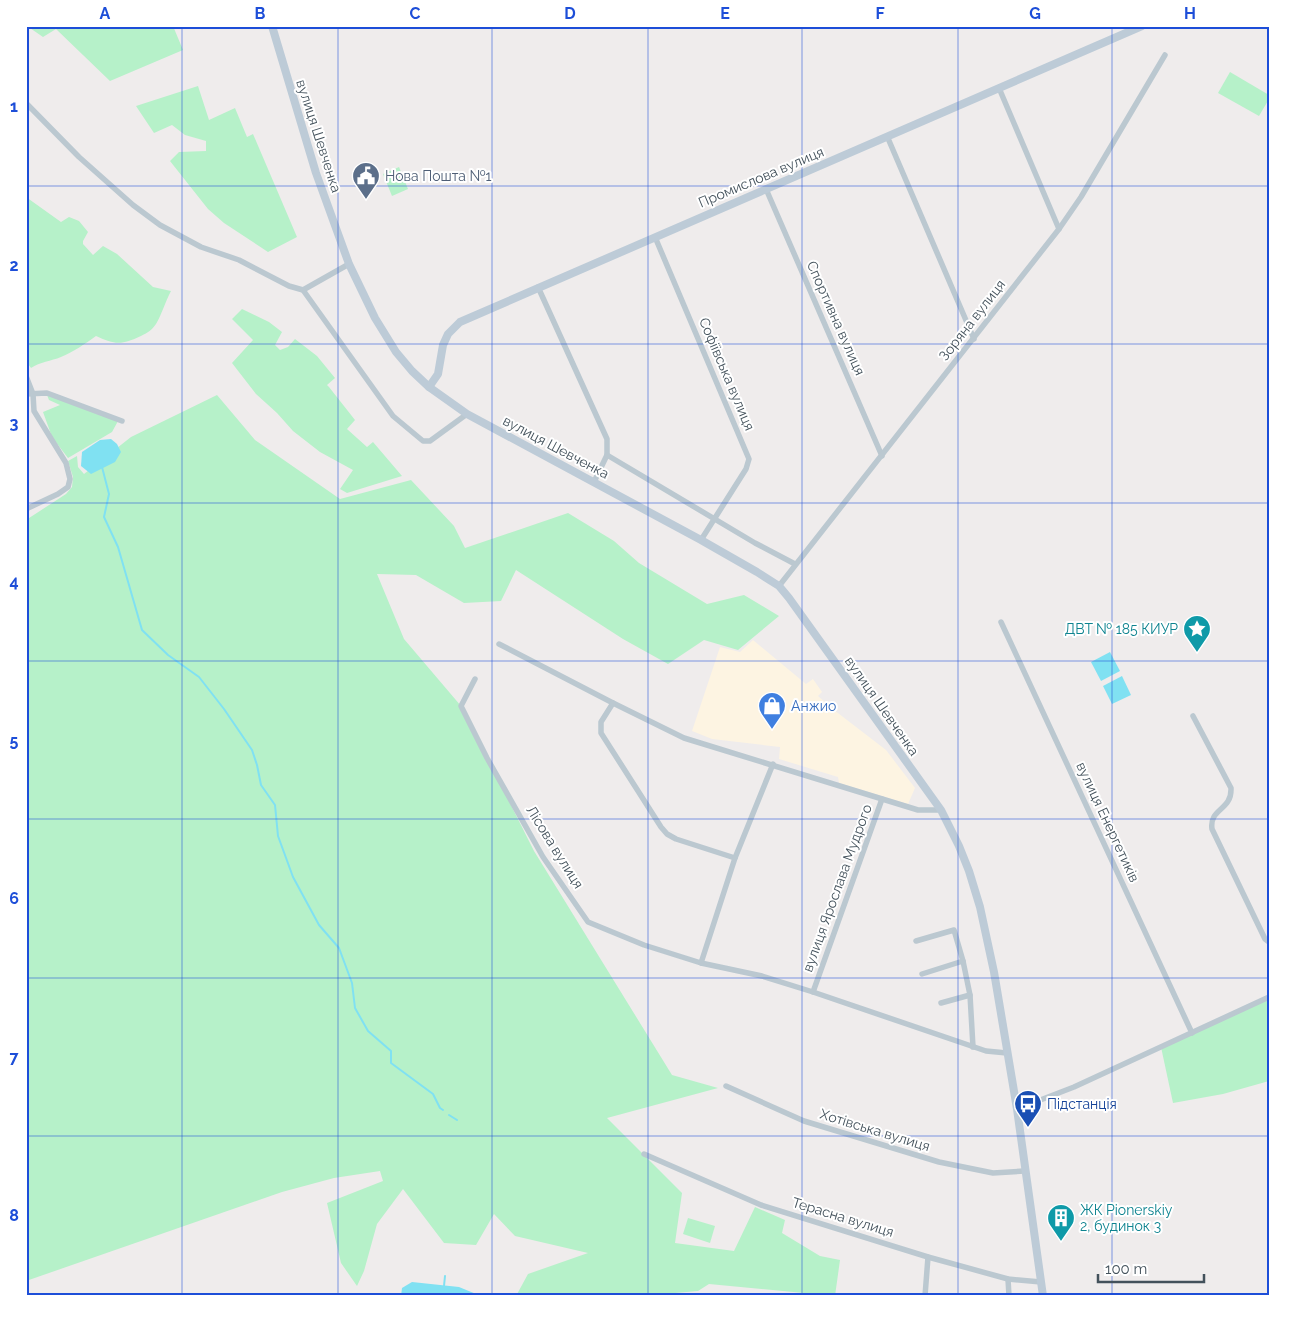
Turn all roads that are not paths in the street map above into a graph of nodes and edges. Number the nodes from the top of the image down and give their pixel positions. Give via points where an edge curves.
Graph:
1 (272, 26) edge
2 (1142, 26) edge
3 (1165, 55) dead end
4 (999, 88) junction
5 (26, 103) edge
6 (887, 136) junction
7 (766, 189) junction
8 (1059, 229) junction
9 (655, 236) junction
10 (349, 264) junction
11 (538, 287) junction
12 (303, 290) junction
13 (974, 339) junction
14 (26, 376) edge
15 (429, 388) junction
16 (26, 394) edge
17 (33, 394) junction
18 (467, 414) junction
19 (122, 421) dead end
20 (607, 455) junction
21 (882, 456) junction
22 (594, 482) junction
23 (26, 509) edge
24 (715, 518) junction
25 (701, 540) junction
26 (795, 564) junction
27 (779, 586) junction
28 (1001, 622) dead end
29 (499, 644) dead end
30 (475, 679) dead end
31 (612, 703) junction
32 (1193, 716) dead end
33 (773, 764) junction
34 (882, 799) junction
35 (941, 810) junction
36 (735, 858) junction
37 (916, 942) dead end
38 (1269, 942) edge
39 (963, 961) junction
40 (701, 963) junction
41 (922, 974) dead end
42 (813, 992) junction
43 (970, 995) junction
44 (1269, 997) edge
45 (941, 1002) dead end
46 (1192, 1033) junction
47 (973, 1047) junction
48 (1007, 1053) junction
49 (726, 1086) dead end
50 (1017, 1110) junction
51 (644, 1154) dead end
52 (1024, 1171) junction
53 (928, 1257) junction
54 (1008, 1279) junction
55 (1040, 1282) junction
56 (925, 1296) edge
57 (1009, 1296) edge
58 (1042, 1296) edge

1 - 10 street, вулиця Шевченка via 316,173
2 - 4 street, Промислова вулиця
3 - 8 street, Зоряна вулиця via 1082,197
4 - 6 street, Промислова вулиця
4 - 8 street
5 - 12 street via 79,157 160,225 201,247 239,260
6 - 7 street, Промислова вулиця
6 - 13 street
7 - 9 street, Промислова вулиця
7 - 21 street, Спортивна вулиця
8 - 13 street, Зоряна вулиця
9 - 11 street, Промислова вулиця
9 - 24 street, Софіївська вулиця via 749,459
10 - 12 street
10 - 15 street, вулиця Шевченка via 384,334
11 - 15 street, Промислова вулиця via 454,326 444,345 438,374
11 - 20 street via 607,439
12 - 18 street via 393,416 422,440 430,441
13 - 21 street, Зоряна вулиця
14 - 17 street
15 - 18 street, вулиця Шевченка
16 - 17 street
17 - 19 street via 47,393
17 - 23 street via 34,411 66,463 70,478 68,487
18 - 22 street, вулиця Шевченка
20 - 22 street
20 - 24 street
21 - 26 street, Зоряна вулиця
22 - 25 street, вулиця Шевченка
24 - 25 street
24 - 26 street
25 - 27 street, вулиця Шевченка
26 - 27 street, Зоряна вулиця
27 - 35 street, вулиця Шевченка
28 - 46 street, вулиця Енергетиків
29 - 31 street
30 - 40 street, Лісова вулиця via 461,706 543,857 588,922 644,945
31 - 33 street via 684,738
31 - 36 street via 601,722 600,733 661,827 676,839
32 - 38 street via 1231,788 1230,800 1213,816 1212,830
33 - 34 street
33 - 36 street
34 - 35 street via 918,810
34 - 42 street, вулиця Ярослава Мудрого
35 - 48 street, вулиця Шевченка via 959,846 980,907
36 - 40 street
37 - 39 street via 954,930
39 - 41 street
39 - 43 street
40 - 42 street, Лісова вулиця via 762,976
42 - 47 street, вулиця Ярослава Мудрого
43 - 45 street
43 - 47 street
44 - 46 street
46 - 50 street
47 - 48 street, вулиця Ярослава Мудрого
48 - 50 street, вулиця Шевченка
49 - 52 street, Хотівська вулиця via 804,1121 939,1162 992,1173
50 - 52 street, вулиця Шевченка
51 - 53 street, Терасна вулиця via 760,1204
52 - 55 street, вулиця Шевченка
53 - 54 street, Терасна вулиця
53 - 56 street
54 - 55 street, Терасна вулиця
54 - 57 street
55 - 58 street, вулиця Шевченка

